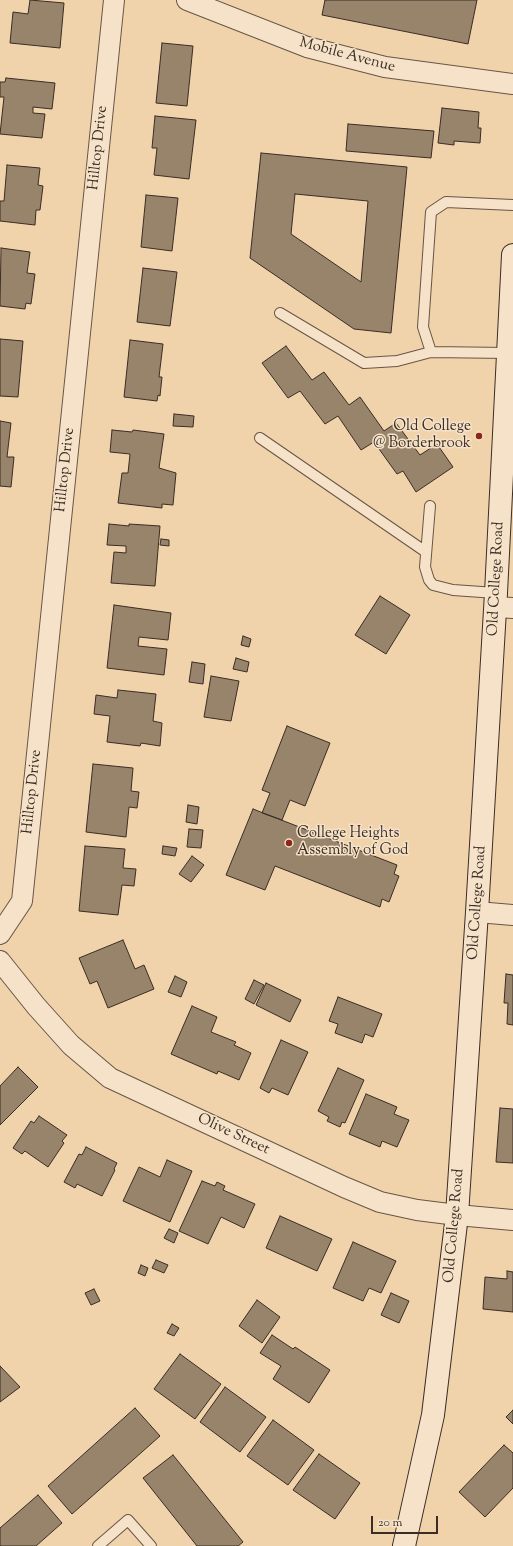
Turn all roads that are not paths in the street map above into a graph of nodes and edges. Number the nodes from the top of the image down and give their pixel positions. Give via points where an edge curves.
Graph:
1 (114, 0) edge
2 (187, 0) edge
3 (513, 84) edge
4 (513, 205) edge
5 (513, 262) edge
6 (280, 313) dead end
7 (431, 352) junction
8 (508, 353) junction
9 (260, 438) dead end
10 (430, 506) dead end
11 (426, 552) junction
12 (502, 603) edge
13 (477, 912) junction
14 (513, 915) edge
15 (0, 934) edge
16 (0, 961) edge
17 (457, 1215) junction
18 (513, 1220) edge
19 (98, 1546) edge
20 (151, 1546) edge
21 (404, 1546) edge

1 - 15 street, Hilltop Drive via 22,901
2 - 3 street, Mobile Avenue via 307,47 385,67
4 - 7 lane via 446,202 431,212 423,328
5 - 8 street, Old College Road
6 - 7 lane via 364,363 397,361
7 - 8 lane
8 - 12 street, Old College Road
9 - 11 lane
10 - 11 lane
11 - 12 lane via 425,567 433,585
12 - 13 street, Old College Road
13 - 14 street
13 - 17 street, Old College Road
16 - 17 street, Olive Street via 71,1045 110,1078 380,1202
17 - 18 street, Olive Street
17 - 21 street, Old College Road via 433,1415
19 - 20 lane via 128,1520

